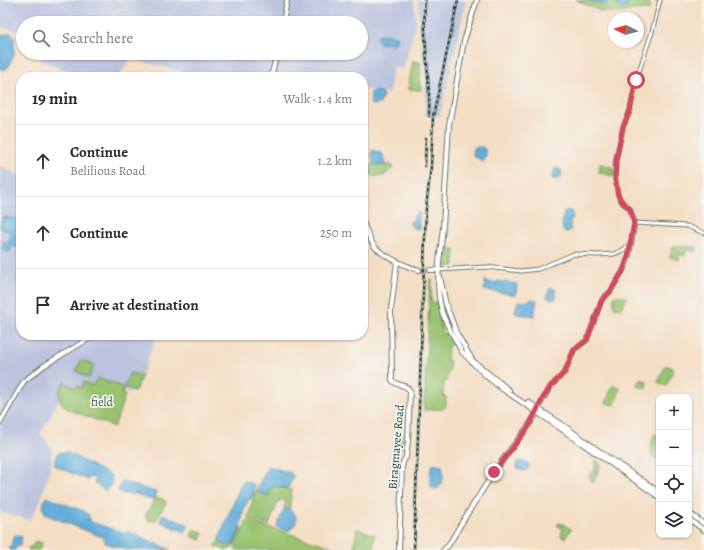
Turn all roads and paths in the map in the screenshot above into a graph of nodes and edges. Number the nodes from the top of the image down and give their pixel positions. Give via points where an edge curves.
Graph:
1 (287, 0) edge
2 (477, 0) edge
3 (660, 0) edge
4 (284, 16) edge
5 (275, 60) edge
6 (272, 72) edge
7 (634, 223) junction
8 (704, 233) edge
9 (368, 234) edge
10 (631, 244) junction
11 (397, 262) junction
12 (419, 270) tunnel mouth
13 (430, 270) tunnel mouth
14 (439, 271) junction
15 (87, 340) edge
16 (538, 410) junction
17 (0, 423) edge
18 (625, 471) junction
19 (656, 490) edge
20 (656, 495) edge
21 (692, 515) edge
22 (692, 521) edge
23 (704, 524) edge
24 (704, 530) edge
25 (399, 550) edge
26 (443, 550) edge

1 - 4 main road
2 - 14 main road via 464,41 448,125
3 - 7 main road via 636,80 630,111 623,127 616,160 615,178 618,195 630,209
5 - 6 main road
7 - 8 main road via 687,226
7 - 10 main road
9 - 11 main road via 375,247
10 - 14 main road via 614,254 574,254 538,269 485,267
10 - 16 main road via 623,271 602,300 587,340 574,350 565,372 551,386
11 - 12 main road
11 - 25 main road, Biragmayee Road via 391,310 392,380 406,386 410,391 408,441 402,471
13 - 14 main road
14 - 16 main road via 438,288 442,312 462,352 495,384
15 - 17 main road via 24,381
16 - 18 main road
16 - 26 main road
18 - 19 main road
18 - 20 main road
21 - 23 main road
22 - 24 main road

